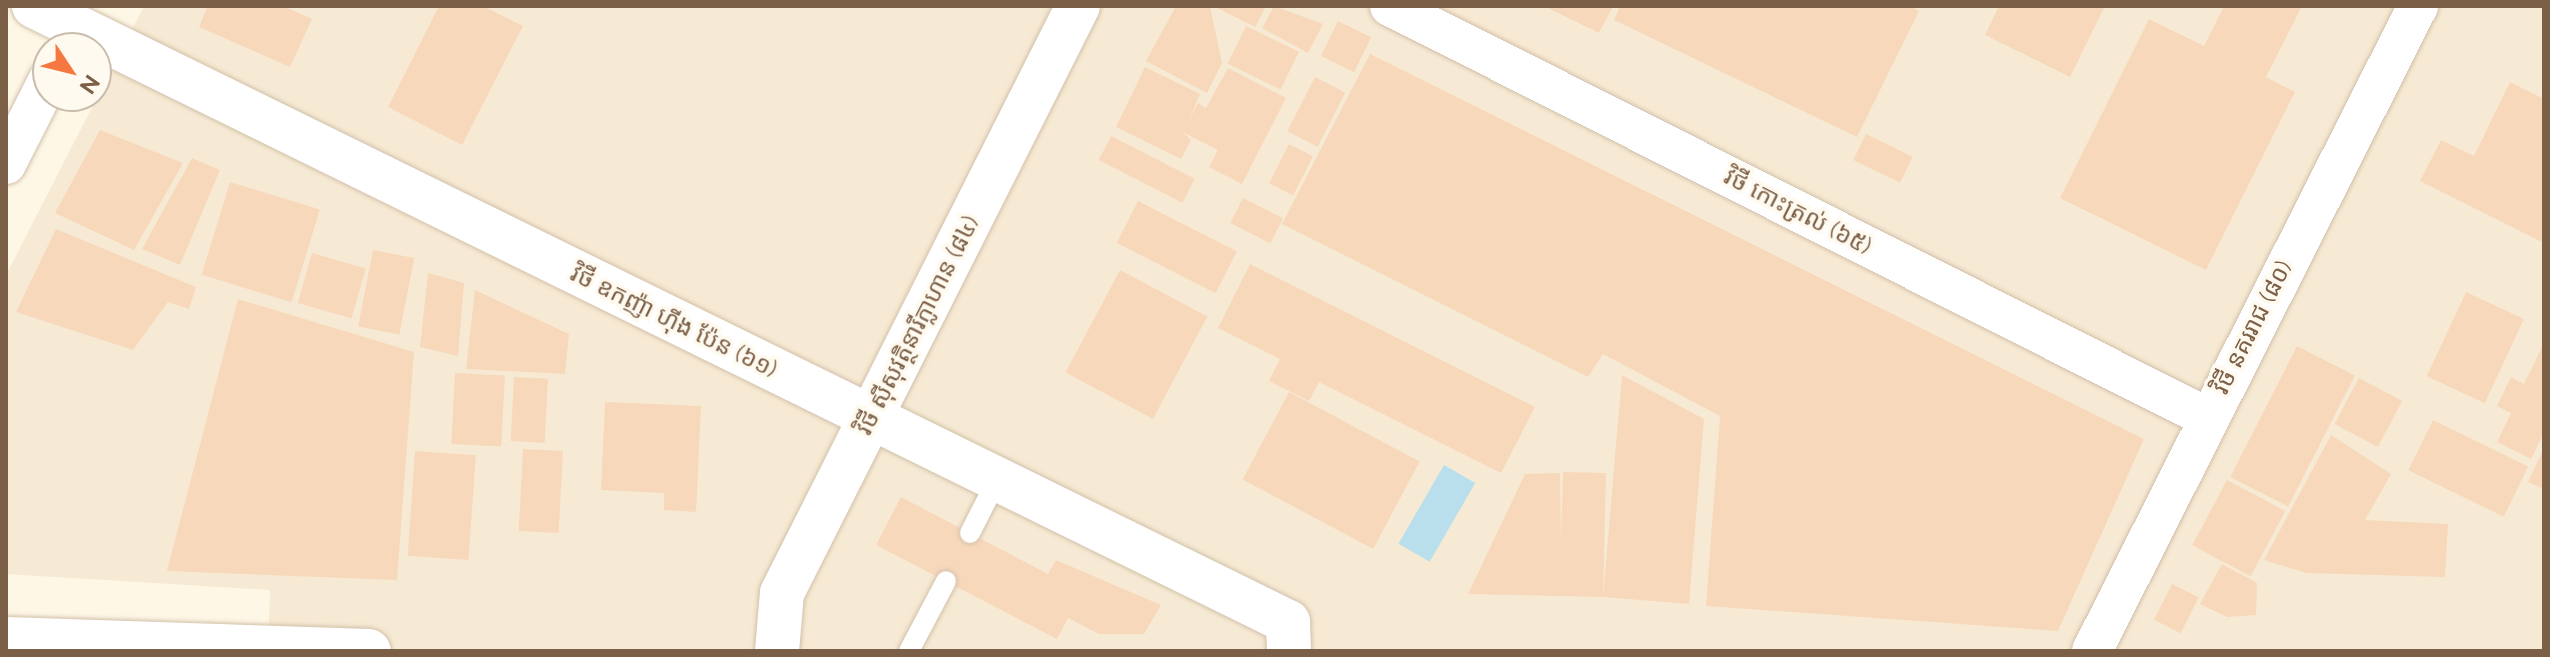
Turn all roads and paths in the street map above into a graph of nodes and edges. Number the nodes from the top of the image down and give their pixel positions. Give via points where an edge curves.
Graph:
1 (34, 6) edge
2 (1078, 6) edge
3 (1390, 6) edge
4 (2418, 6) edge
5 (76, 27) edge
6 (32, 112) edge
7 (6, 164) edge
8 (870, 417) junction
9 (2206, 417) junction
10 (997, 480) junction
11 (970, 533) dead end
12 (946, 581) dead end
13 (6, 639) edge
14 (369, 651) edge
15 (777, 651) edge
16 (909, 651) edge
17 (1289, 651) edge
18 (2092, 651) edge

1 - 5 street, វិថី ឧកញ៉ា ហ៊ីង ប៉ែន (៦១)
2 - 8 street, វិថី ស៊ីសុវត្ថិនារីក្លាហាន (៨៤)
3 - 9 street, វិថី កោះត្រល់ (៦៥)
4 - 9 street, វិថី នគររាជ (៨០)
5 - 8 street, វិថី ឧកញ៉ា ហ៊ីង ប៉ែន (៦១)
6 - 7 street
8 - 10 street, វិថី ឧកញ៉ា ហ៊ីង ប៉ែន (៦១)
8 - 15 street, វិថី ស៊ីសុវត្ថិនារីក្លាហាន (៨៤) via 782,593
9 - 18 street, វិថី នគររាជ (៨០)
10 - 11 lane
10 - 17 street, វិថី ឧកញ៉ា ហ៊ីង ប៉ែន (៦១) via 1288,622
12 - 16 lane
13 - 14 street

